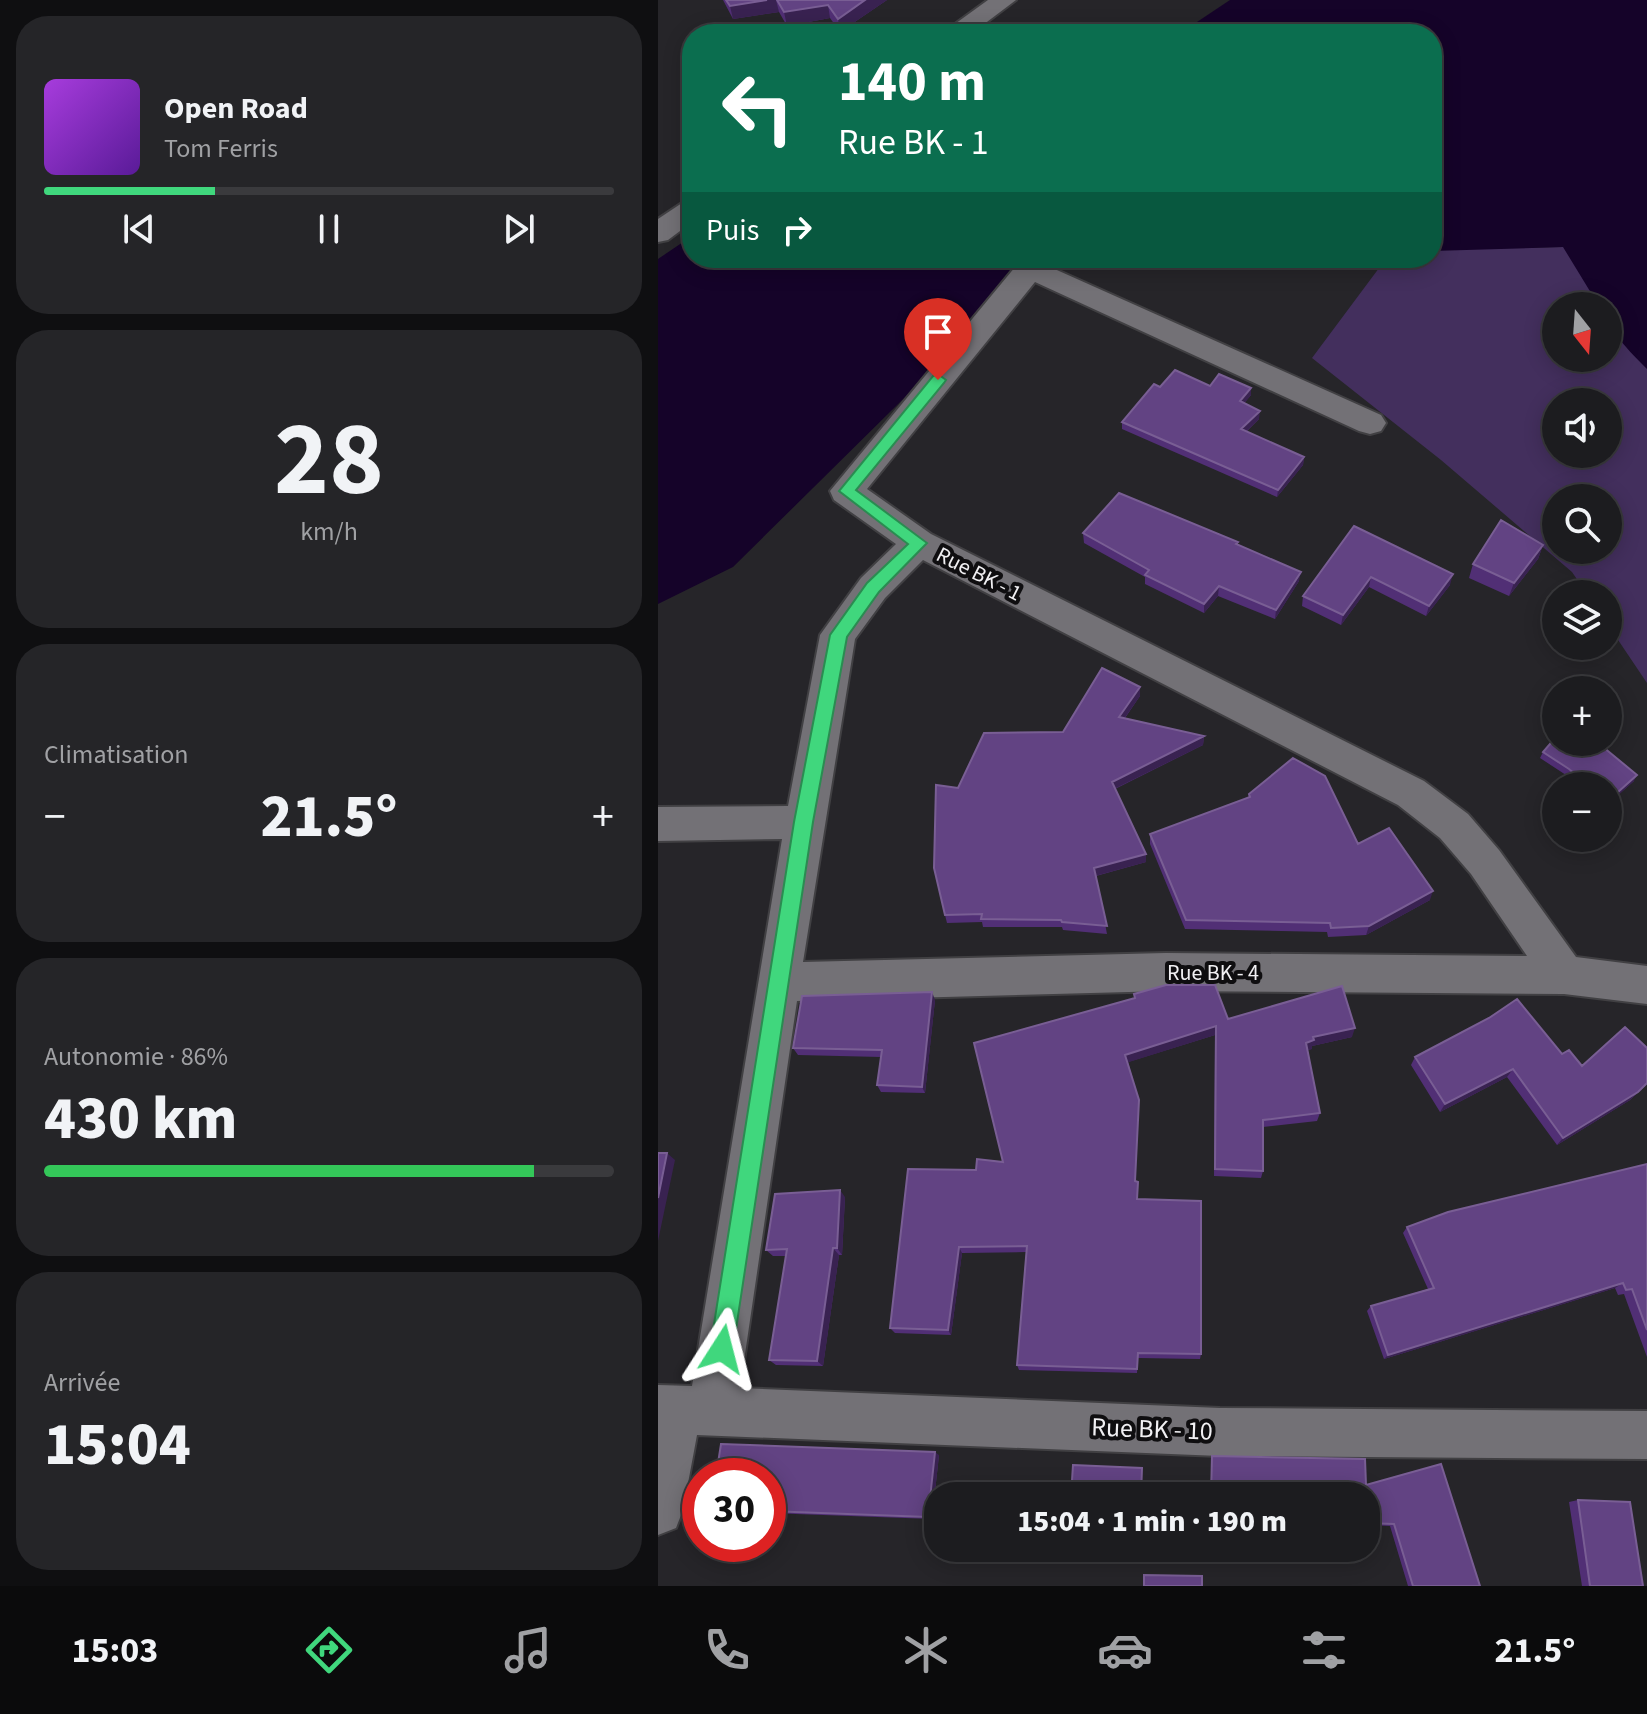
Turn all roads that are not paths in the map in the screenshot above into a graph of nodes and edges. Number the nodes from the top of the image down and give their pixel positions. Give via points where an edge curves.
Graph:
1 (1004, 0) edge
2 (969, 24) edge
3 (682, 216) edge
4 (658, 233) edge
5 (1370, 423) dead end
6 (919, 543) junction
7 (804, 822) junction
8 (658, 824) edge
9 (1564, 975) junction
10 (779, 982) junction
11 (1647, 985) edge
12 (683, 1410) edge
13 (1647, 1435) edge
14 (658, 1510) edge

1 - 2 street
3 - 4 street
5 - 6 street, Rue BK - 1 via 1030,268 846,491
6 - 7 street via 873,588 838,635
6 - 9 street, Rue BK - 1 via 1411,793 1454,826 1485,862
7 - 8 street
7 - 10 street
9 - 10 street, Rue BK - 4 via 1166,972
9 - 11 street, Rue BK - 4
10 - 12 street
12 - 13 street, Rue BK - 10 via 1220,1432
12 - 14 street

